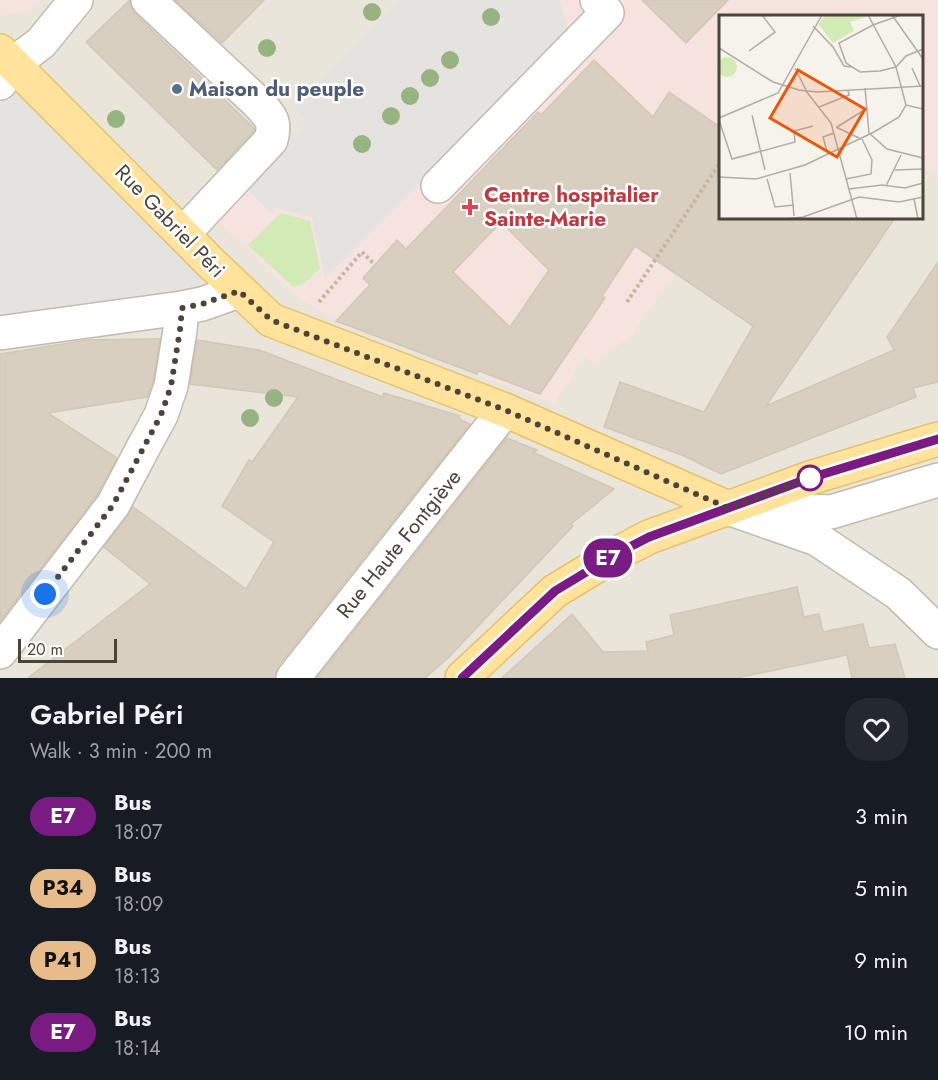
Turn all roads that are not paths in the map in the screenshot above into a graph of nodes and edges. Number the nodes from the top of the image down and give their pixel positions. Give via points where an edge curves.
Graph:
1 (76, 0) edge
2 (148, 0) edge
3 (597, 0) edge
4 (5, 66) edge
5 (438, 186) dead end
6 (183, 234) junction
7 (239, 291) junction
8 (185, 319) junction
9 (0, 333) edge
10 (501, 420) junction
11 (938, 440) edge
12 (938, 480) edge
13 (728, 508) junction
14 (938, 632) edge
15 (0, 652) edge
16 (0, 666) edge
17 (293, 678) edge
18 (302, 678) edge
19 (462, 678) edge

1 - 4 street via 40,43
2 - 6 street via 258,103 275,127 271,141
3 - 5 street via 607,12
4 - 6 main road, Rue Gabriel Péri
6 - 7 main road, Rue Gabriel Péri
7 - 8 street via 202,304
7 - 10 main road, Rue Gabriel Péri via 271,320
8 - 9 street
8 - 15 street via 161,415 113,505
8 - 16 street via 177,387 167,416 118,509
10 - 13 main road, Rue Gabriel Péri
10 - 17 street, Rue Haute Fontgiève
10 - 18 street
11 - 13 main road via 810,478
12 - 13 street via 831,512
13 - 14 street via 817,539 898,593
13 - 19 main road via 649,537 600,562 555,591

